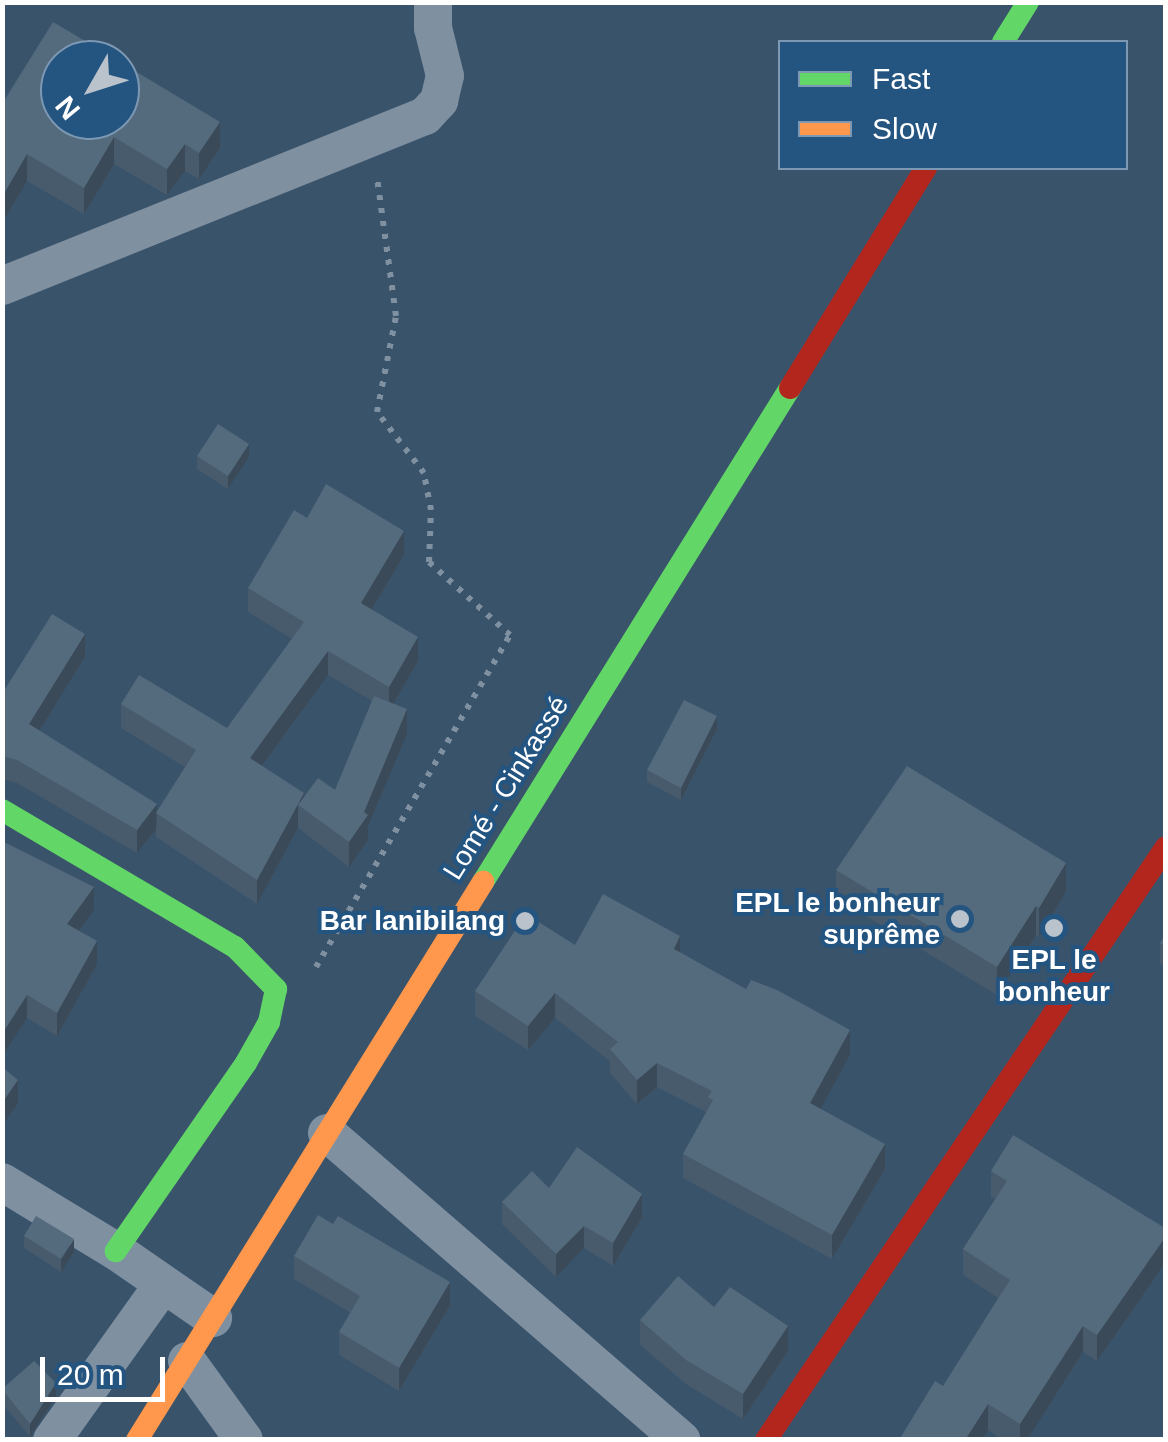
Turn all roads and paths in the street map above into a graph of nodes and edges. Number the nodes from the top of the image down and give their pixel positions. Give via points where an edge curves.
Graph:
1 (433, 2) edge
2 (1028, 2) edge
3 (1004, 40) edge
4 (371, 137) junction
5 (925, 170) edge
6 (2, 286) edge
7 (2, 810) edge
8 (1166, 846) edge
9 (276, 989) junction
10 (328, 1133) junction
11 (2, 1182) edge
12 (116, 1251) junction
13 (161, 1286) junction
14 (212, 1318) junction
15 (187, 1360) junction
16 (52, 1440) edge
17 (137, 1440) edge
18 (244, 1440) edge
19 (681, 1440) edge
20 (766, 1440) edge

1 - 4 street via 444,76 440,101 424,116
2 - 3 main road
4 - 6 street
4 - 9 path via 396,316 377,412 424,473 429,562 510,635 329,952 310,972
5 - 10 main road, Lomé - Cinkassé
7 - 9 main road via 235,947
8 - 20 main road
9 - 12 main road via 269,1022 246,1063
10 - 14 main road, Lomé - Cinkassé
10 - 19 street
11 - 12 street
12 - 13 street
13 - 14 street
13 - 16 street
14 - 15 main road, Lomé - Cinkassé
15 - 17 main road, Lomé - Cinkassé
15 - 18 street

